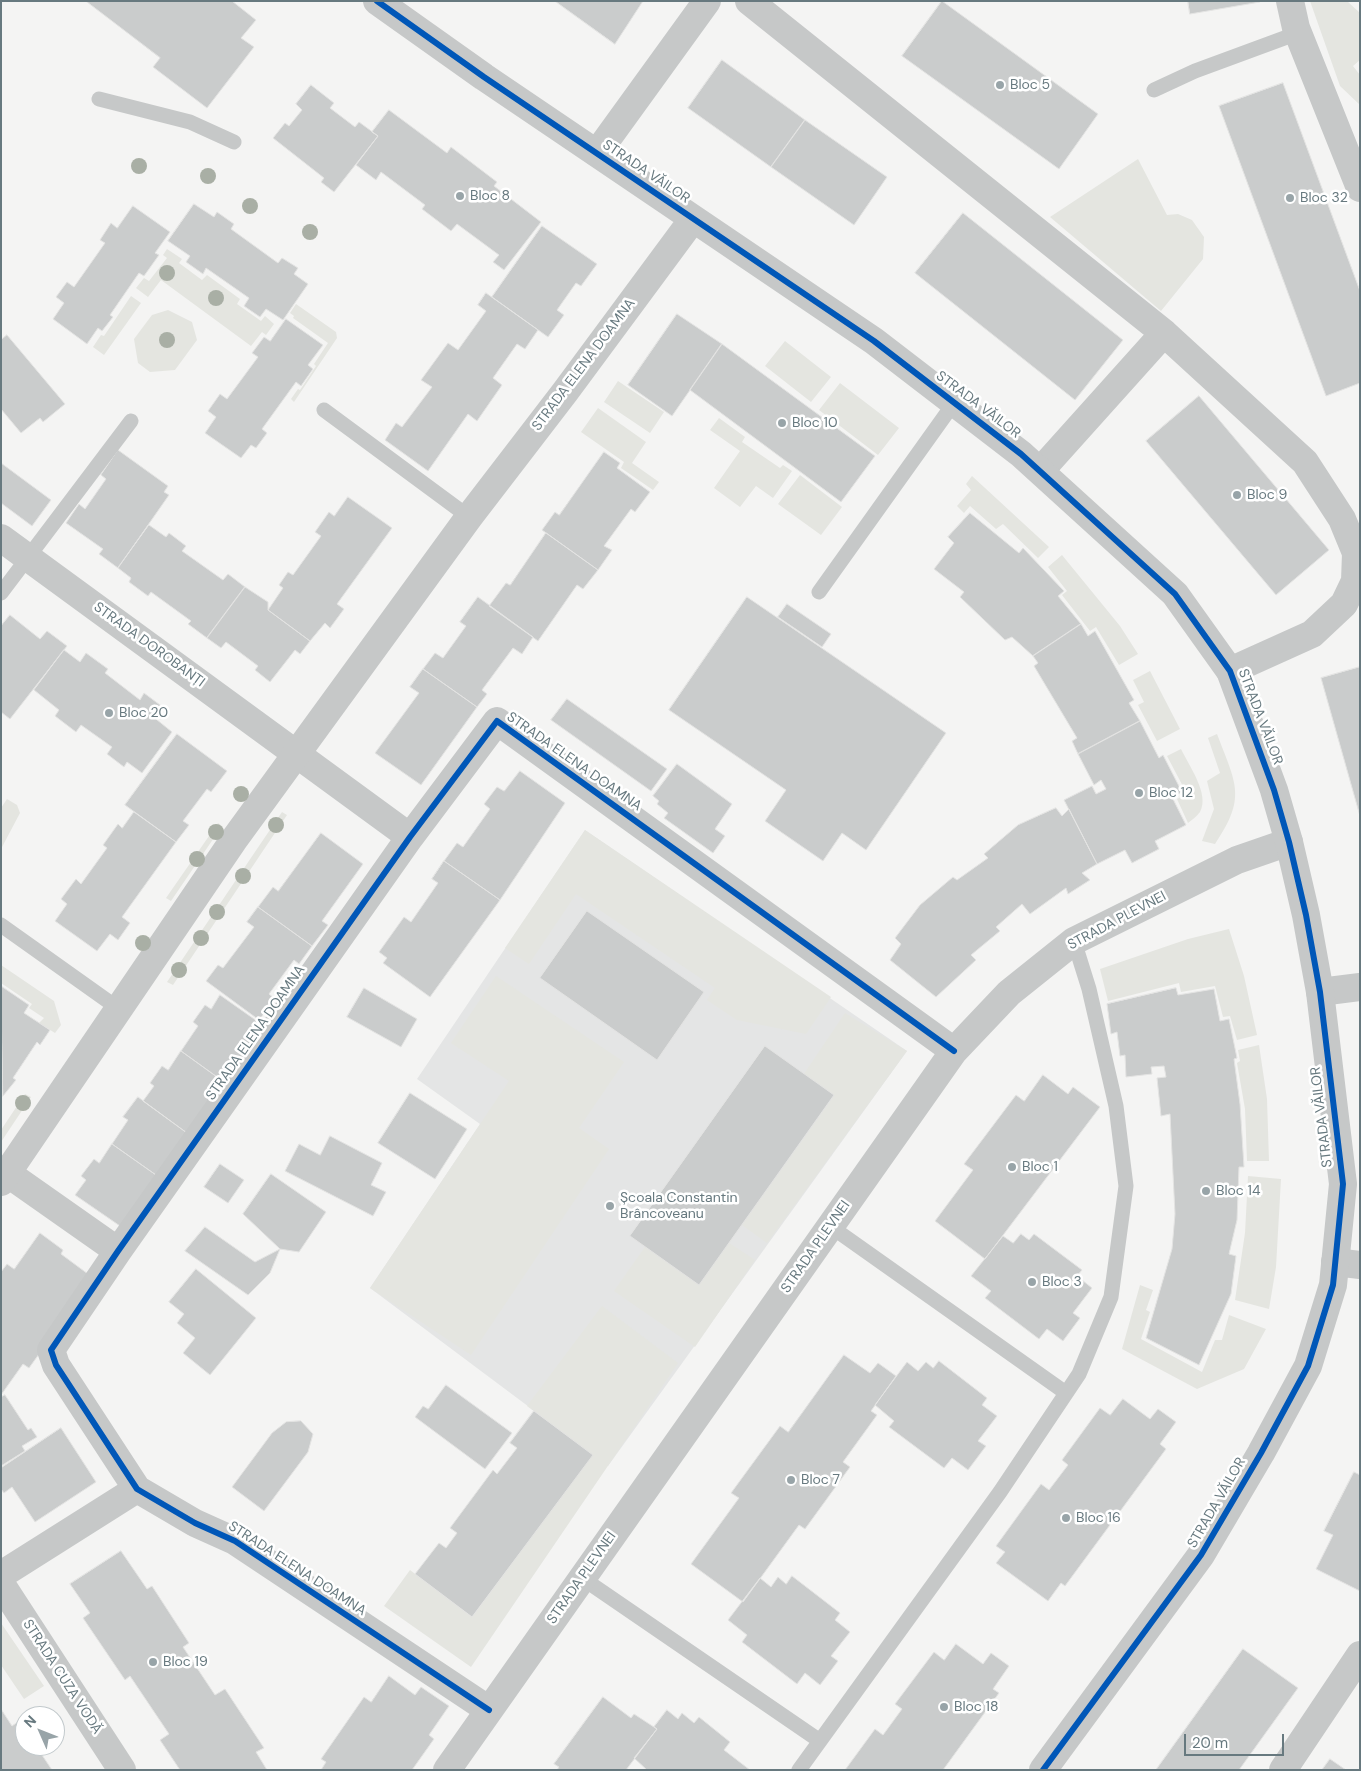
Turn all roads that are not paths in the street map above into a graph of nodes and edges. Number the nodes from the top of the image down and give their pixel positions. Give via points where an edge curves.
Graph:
1 (377, 1) edge
2 (706, 1) edge
3 (749, 1) edge
4 (1290, 1) edge
5 (1298, 33) junction
6 (1154, 90) dead end
7 (99, 98) dead end
8 (234, 142) dead end
9 (597, 154) junction
10 (1360, 188) edge
11 (693, 219) junction
12 (1164, 333) junction
13 (954, 403) junction
14 (324, 410) dead end
15 (131, 421) dead end
16 (1041, 470) junction
17 (469, 517) junction
18 (1, 538) edge
19 (28, 557) junction
20 (819, 592) dead end
21 (1, 593) edge
22 (1230, 671) junction
23 (298, 753) junction
24 (410, 837) junction
25 (1289, 842) junction
26 (1, 924) edge
27 (1074, 940) junction
28 (1360, 986) edge
29 (1320, 992) junction
30 (118, 1009) junction
31 (954, 1050) junction
32 (4, 1178) edge
33 (830, 1226) junction
34 (118, 1251) junction
35 (1348, 1264) edge
36 (1066, 1393) junction
37 (137, 1489) junction
38 (1, 1575) edge
39 (582, 1578) junction
40 (1, 1584) edge
41 (1360, 1654) edge
42 (489, 1710) junction
43 (820, 1741) junction
44 (122, 1770) edge
45 (447, 1770) edge
46 (799, 1770) edge
47 (1044, 1770) edge
48 (1284, 1770) edge

1 - 9 street, STRADA VĂILOR
2 - 9 street, STRADA VĂILOR
3 - 12 street, STRADA VĂILOR
4 - 5 street
5 - 6 lane via 1195,71
5 - 10 street
7 - 8 lane via 190,122
9 - 11 street, STRADA VĂILOR
11 - 13 street, STRADA VĂILOR via 874,341
11 - 17 street, STRADA ELENA DOAMNA
12 - 16 street
12 - 22 street, STRADA VĂILOR via 1304,462 1342,519 1356,553 1355,581 1344,604 1312,634
13 - 16 street, STRADA VĂILOR
13 - 20 lane
14 - 17 lane
15 - 19 lane
16 - 22 street, STRADA VĂILOR via 1175,594
17 - 23 street, STRADA ELENA DOAMNA
18 - 19 street, STRADA DOROBANȚI
19 - 21 lane
19 - 23 street, STRADA DOROBANȚI
22 - 25 street, STRADA VĂILOR via 1274,790
23 - 24 street
23 - 30 street, STRADA ELENA DOAMNA via 233,841
24 - 31 street, STRADA ELENA DOAMNA via 497,721
24 - 34 street, STRADA ELENA DOAMNA
25 - 27 street, STRADA PLEVNEI via 1237,860
25 - 29 street, STRADA VĂILOR
26 - 30 lane
27 - 31 street, STRADA PLEVNEI via 1008,993
27 - 36 lane via 1089,989 1116,1106 1126,1186 1111,1297 1079,1374
28 - 29 street
29 - 35 street, STRADA VĂILOR via 1343,1184
30 - 32 street, STRADA ELENA DOAMNA
31 - 33 street, STRADA PLEVNEI
32 - 34 street, STRADA ELENA DOAMNA
33 - 36 lane
33 - 39 street, STRADA PLEVNEI
34 - 37 street, STRADA ELENA DOAMNA via 51,1350 56,1365
35 - 47 street, STRADA VĂILOR via 1333,1285 1308,1366 1201,1555
36 - 43 lane via 1000,1492
37 - 38 street
37 - 42 street, STRADA ELENA DOAMNA via 195,1522 236,1540
39 - 42 street, STRADA PLEVNEI
39 - 43 lane
40 - 44 street, STRADA CUZA VODĂ
41 - 48 street
42 - 45 street, STRADA PLEVNEI
43 - 46 lane

